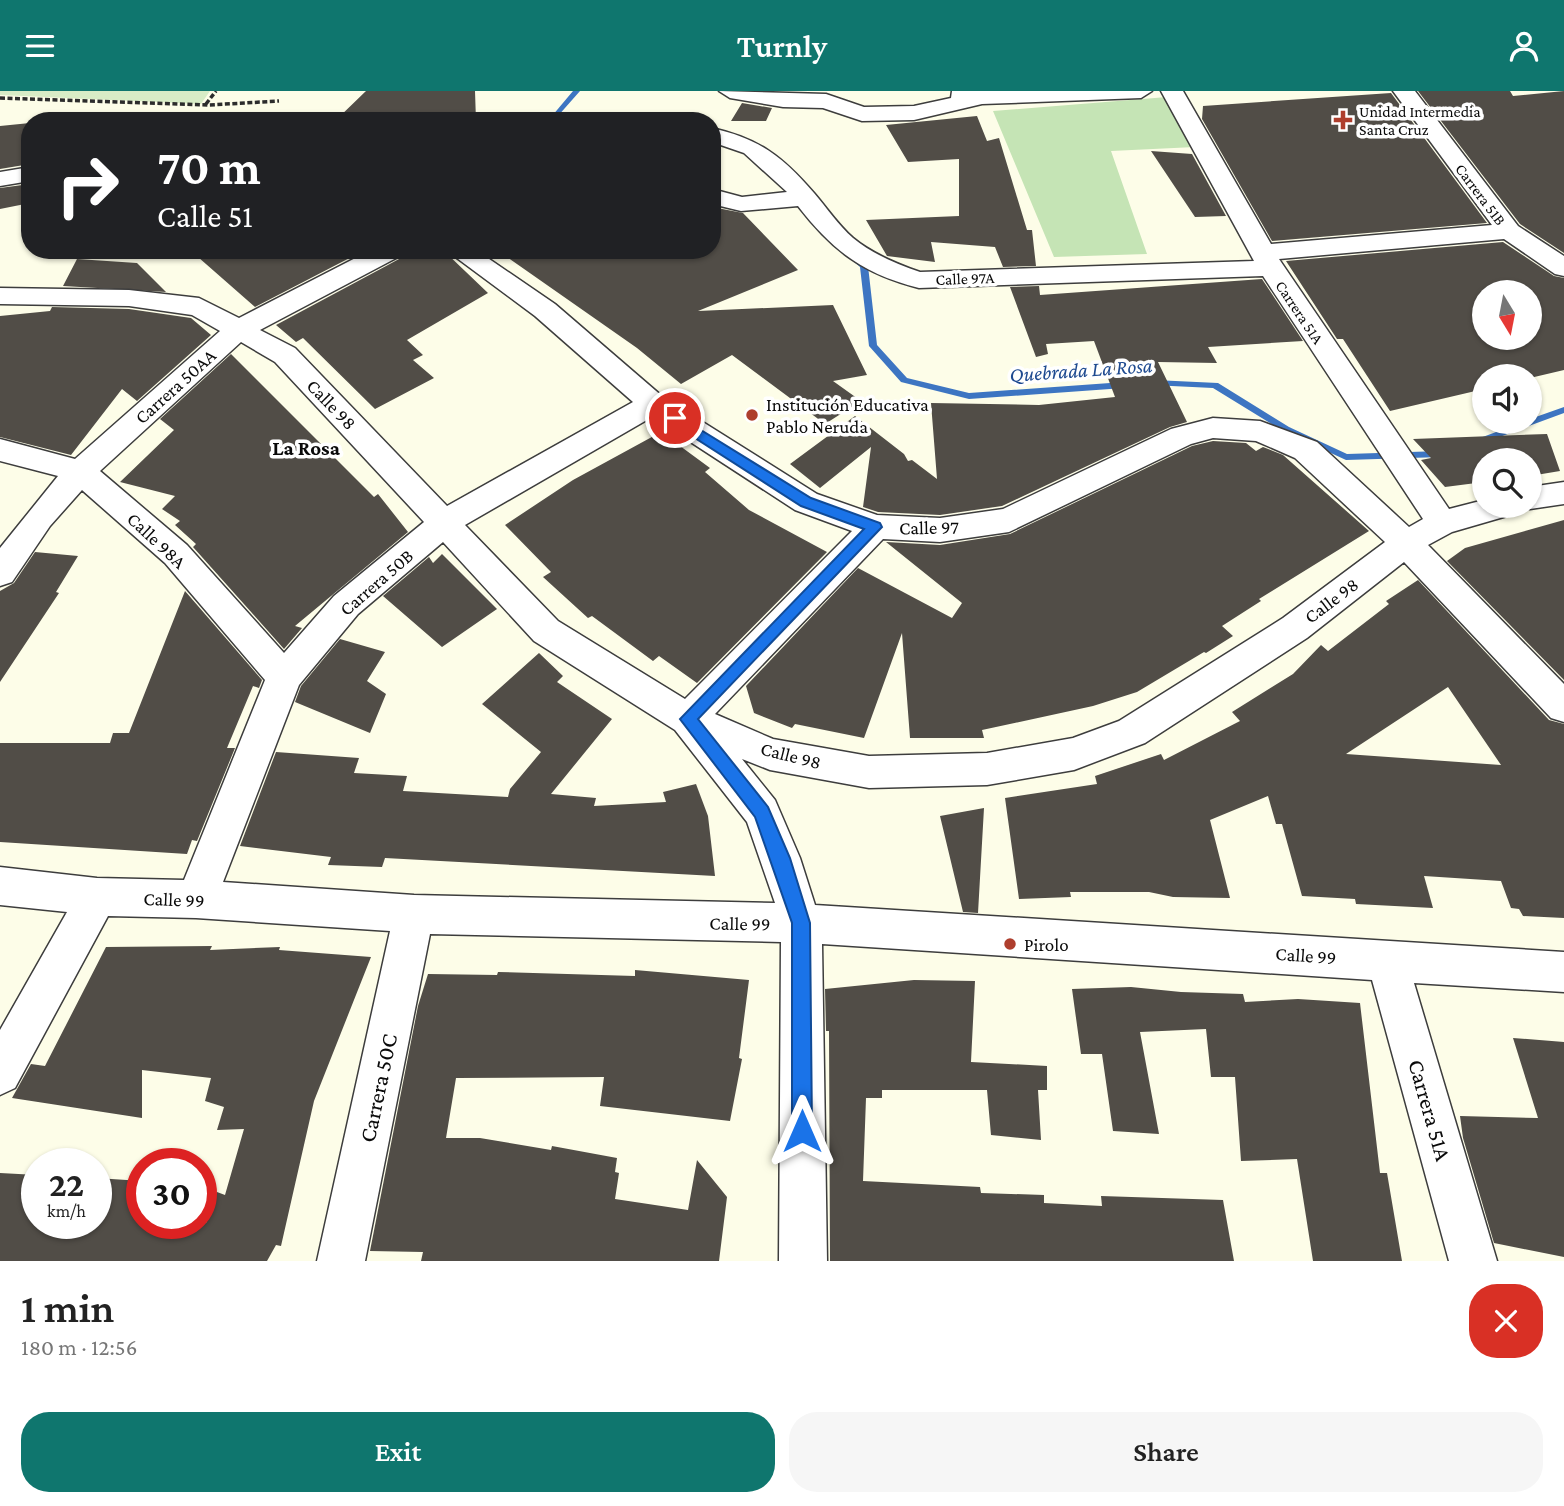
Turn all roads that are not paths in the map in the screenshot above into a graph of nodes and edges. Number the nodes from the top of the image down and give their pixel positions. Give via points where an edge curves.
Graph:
1 (730, 91) edge
2 (1142, 91) edge
3 (1172, 91) edge
4 (1404, 91) edge
5 (965, 94) edge
6 (721, 137) edge
7 (21, 176) edge
8 (0, 179) edge
9 (721, 198) edge
10 (801, 199) junction
11 (1509, 231) junction
12 (374, 259) edge
13 (472, 259) edge
14 (1266, 261) junction
15 (1564, 268) edge
16 (0, 296) edge
17 (238, 330) junction
18 (653, 404) junction
19 (0, 450) edge
20 (80, 471) junction
21 (1564, 493) edge
22 (1542, 496) edge
23 (1472, 515) edge
24 (446, 522) junction
25 (1442, 523) junction
26 (875, 527) junction
27 (1406, 543) junction
28 (0, 573) edge
29 (284, 677) junction
30 (1564, 707) edge
31 (688, 719) junction
32 (0, 886) edge
33 (97, 897) junction
34 (196, 899) junction
35 (414, 914) junction
36 (801, 923) junction
37 (1387, 960) junction
38 (1564, 972) edge
39 (0, 1073) edge
40 (341, 1261) edge
41 (803, 1261) edge
42 (1473, 1261) edge

1 - 5 street via 782,100 826,101 862,114 914,113
2 - 5 street
3 - 14 street, Carrera 51A
4 - 11 street, Carrera 51B
6 - 10 street, Calle 97A via 750,145 781,170
7 - 8 street
9 - 10 street via 741,204
10 - 14 street, Calle 97A via 840,239 893,273 919,280
11 - 14 street, Calle 97A
11 - 15 street
12 - 17 street, Carrera 50AA
13 - 18 street, Calle 97 via 545,310
14 - 25 street, Carrera 51A
16 - 17 street, Calle 98 via 129,298 199,307
17 - 20 street, Carrera 50AA
17 - 24 street, Calle 98 via 285,355
18 - 24 street, Carrera 50B
18 - 26 street, Calle 97 via 806,502
19 - 20 street, Calle 98A
20 - 28 street, Carrera 50AA via 39,517
20 - 29 street, Calle 98A via 176,554
21 - 22 street
23 - 25 street, Calle 98
24 - 29 street, Carrera 50B via 346,605
24 - 31 street, Calle 98 via 546,631
25 - 27 street, Calle 98
26 - 27 street, Calle 97 via 940,530 1009,520 1182,436 1213,428 1260,431 1306,450
26 - 31 street
27 - 30 street
27 - 31 street, Calle 98 via 1296,628 1144,725 1074,754 987,769 869,772 770,754
29 - 34 street, Carrera 50B
31 - 36 street via 762,812
32 - 33 street, Calle 99
33 - 34 street, Calle 99
33 - 39 street
34 - 35 street, Calle 99
35 - 36 street, Calle 99
35 - 40 street, Carrera 50C
36 - 37 street, Calle 99
36 - 41 street
37 - 38 street, Calle 99
37 - 42 street, Carrera 51A

